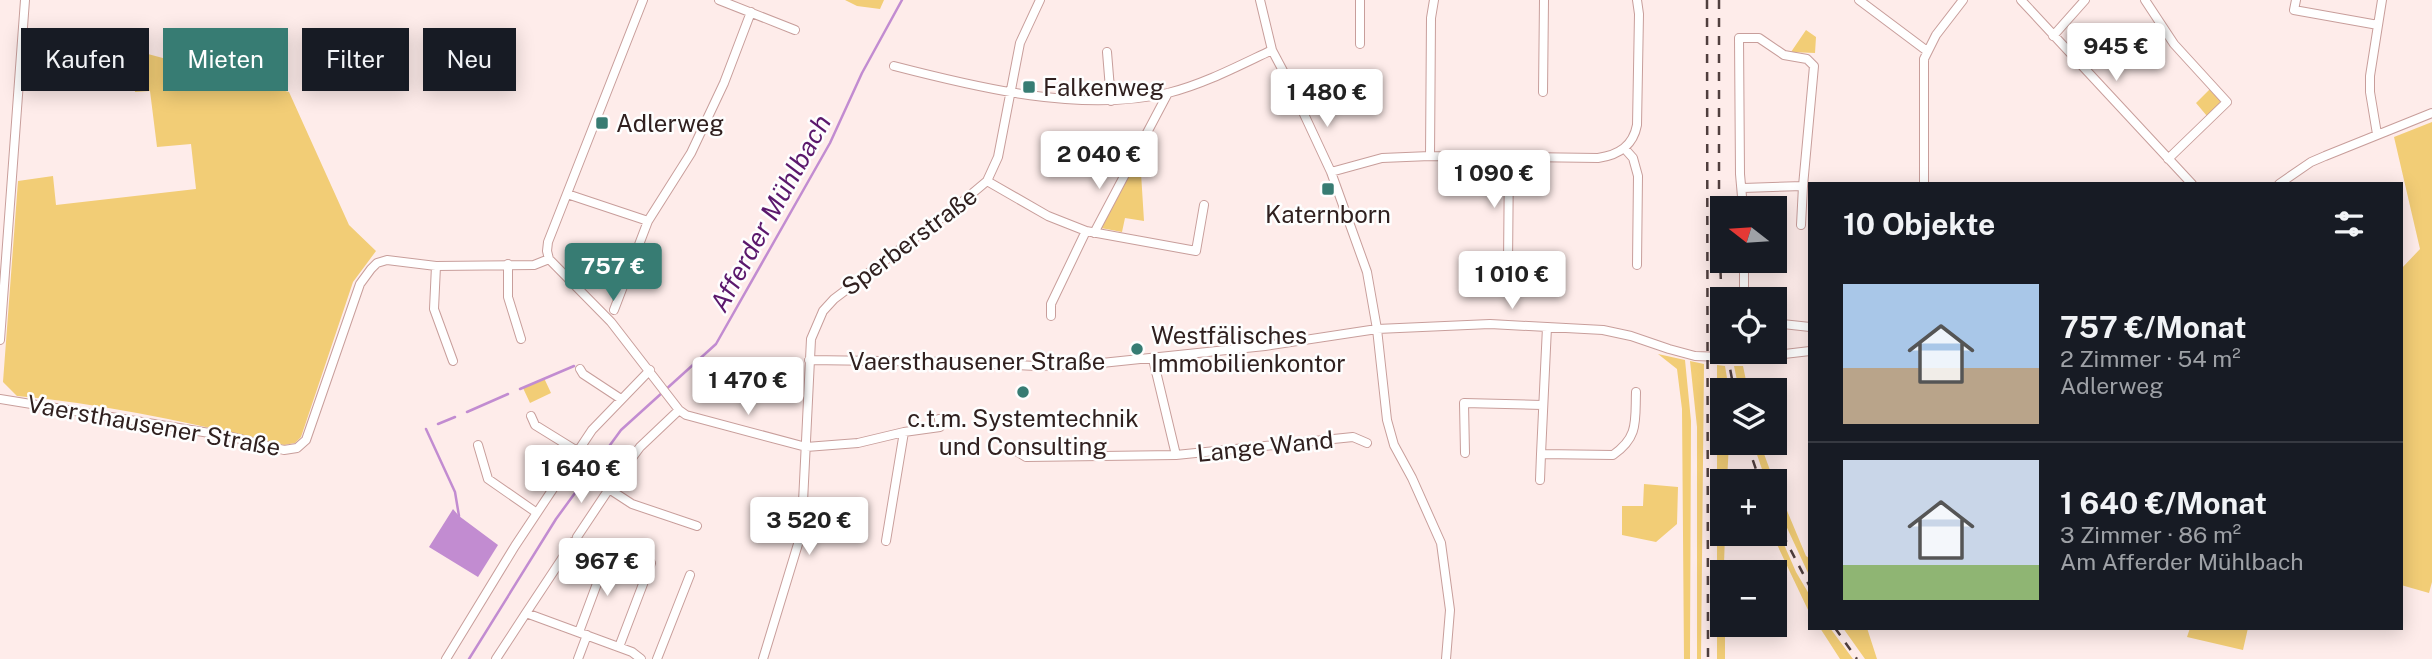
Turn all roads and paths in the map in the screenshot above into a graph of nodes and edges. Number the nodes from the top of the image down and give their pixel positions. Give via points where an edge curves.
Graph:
1 (25, 0) edge
2 (643, 0) edge
3 (719, 0) edge
4 (1040, 0) edge
5 (1260, 0) edge
6 (1360, 0) edge
7 (1434, 0) edge
8 (1544, 0) edge
9 (1637, 0) edge
10 (1859, 0) edge
11 (1963, 0) edge
12 (2021, 0) edge
13 (2085, 0) edge
14 (2145, 0) edge
15 (2296, 0) edge
16 (2380, 0) edge
17 (751, 12) junction
18 (2378, 25) junction
19 (795, 30) dead end
20 (2053, 36) junction
21 (1360, 44) dead end
22 (1272, 50) junction
23 (1927, 51) junction
24 (1107, 52) dead end
25 (894, 66) dead end
26 (1010, 90) junction
27 (1543, 92) dead end
28 (1168, 93) junction
29 (1111, 101) junction
30 (2432, 113) edge
31 (2377, 134) junction
32 (1625, 149) junction
33 (1430, 156) junction
34 (1510, 157) junction
35 (2168, 159) junction
36 (1331, 172) junction
37 (987, 181) junction
38 (1924, 182) edge
39 (2190, 182) edge
40 (2282, 182) edge
41 (1803, 186) junction
42 (1742, 188) junction
43 (567, 194) junction
44 (1742, 196) edge
45 (1204, 205) dead end
46 (648, 220) junction
47 (1801, 225) dead end
48 (1090, 232) junction
49 (549, 258) junction
50 (508, 264) junction
51 (1508, 264) dead end
52 (436, 265) junction
53 (1637, 265) dead end
54 (614, 310) dead end
55 (1051, 316) dead end
56 (1787, 324) edge
57 (1547, 327) junction
58 (1808, 327) edge
59 (1377, 329) junction
60 (521, 339) dead end
61 (0, 340) edge
62 (1808, 351) edge
63 (1153, 359) junction
64 (809, 360) junction
65 (453, 361) dead end
66 (580, 369) dead end
67 (650, 370) junction
68 (1636, 392) dead end
69 (0, 399) edge
70 (621, 399) junction
71 (1542, 405) junction
72 (679, 410) junction
73 (531, 416) dead end
74 (939, 418) dead end
75 (904, 432) junction
76 (1367, 443) dead end
77 (478, 445) dead end
78 (806, 447) junction
79 (577, 452) junction
80 (1016, 452) dead end
81 (1465, 453) dead end
82 (1541, 454) junction
83 (1176, 455) junction
84 (1540, 480) dead end
85 (609, 489) junction
86 (537, 513) junction
87 (697, 526) dead end
88 (886, 541) dead end
89 (608, 554) dead end
90 (651, 563) dead end
91 (690, 575) dead end
92 (526, 613) junction
93 (583, 634) junction
94 (619, 646) junction
95 (446, 659) edge
96 (496, 659) edge
97 (578, 659) edge
98 (641, 659) edge
99 (657, 659) edge
100 (764, 659) edge
101 (1446, 659) edge

1 - 61 street
2 - 43 street
3 - 17 street
4 - 26 street, Sperberstraße via 1020,43
5 - 22 street
6 - 21 street
7 - 33 street
8 - 27 street
9 - 32 street via 1637,125
10 - 23 street
11 - 23 street
12 - 20 street
13 - 20 street
14 - 35 street via 2174,44 2227,102
15 - 18 street via 2294,10
16 - 18 street
17 - 19 street
17 - 46 street via 691,153
18 - 31 street via 2370,84
20 - 35 street
22 - 28 street
22 - 36 street
23 - 38 street via 1922,92
24 - 29 street
25 - 26 street
26 - 29 street via 1065,100
26 - 37 street, Sperberstraße via 998,157
28 - 29 street
28 - 48 street
30 - 31 street
31 - 40 street via 2311,162
32 - 34 street via 1598,158
32 - 53 street via 1639,176
33 - 34 street
33 - 36 street via 1382,158
34 - 51 street
35 - 39 street
36 - 59 street via 1367,272
37 - 48 street via 1048,216
37 - 64 street, Sperberstraße via 834,299 816,323
41 - 42 street
41 - 42 street via 1814,66 1807,59 1784,55 1759,38 1739,37
41 - 47 street
42 - 44 street
43 - 46 street
43 - 49 street via 548,242
45 - 48 street via 1196,251
46 - 54 street
48 - 55 street via 1051,304
49 - 50 street, Vaersthausener Straße via 534,265
49 - 67 street
50 - 52 street, Vaersthausener Straße
50 - 60 street via 508,298
52 - 65 street via 434,309
52 - 69 street, Vaersthausener Straße via 387,260 371,269 360,284 306,440 297,448 284,450 228,436
56 - 58 street
57 - 59 street, Vaersthausener Straße via 1490,324
57 - 62 street, Vaersthausener Straße via 1616,333 1695,356 1751,358
57 - 71 street
59 - 63 street, Vaersthausener Straße
59 - 101 street via 1383,397 1394,444 1441,543 1450,610
63 - 64 street, Vaersthausener Straße via 1048,366
63 - 83 street, Lange Wand
64 - 78 street, Sperberstraße
66 - 70 street
67 - 70 street
67 - 72 street
68 - 82 street via 1632,438 1613,455
70 - 79 street
71 - 81 street via 1464,403
71 - 82 street
72 - 78 street
72 - 85 street via 640,447
73 - 79 street via 535,425
74 - 75 street via 940,427
75 - 78 street via 858,443
75 - 88 street
76 - 83 street, Lange Wand via 1353,437
77 - 86 street via 488,479
78 - 100 street, Sperberstraße via 798,544
79 - 86 street
80 - 83 street via 1026,457
82 - 84 street
85 - 87 street via 632,504
85 - 92 street
86 - 95 street
89 - 93 street
90 - 94 street
91 - 99 street
92 - 93 street
92 - 96 street
93 - 94 street
93 - 97 street
94 - 98 street

